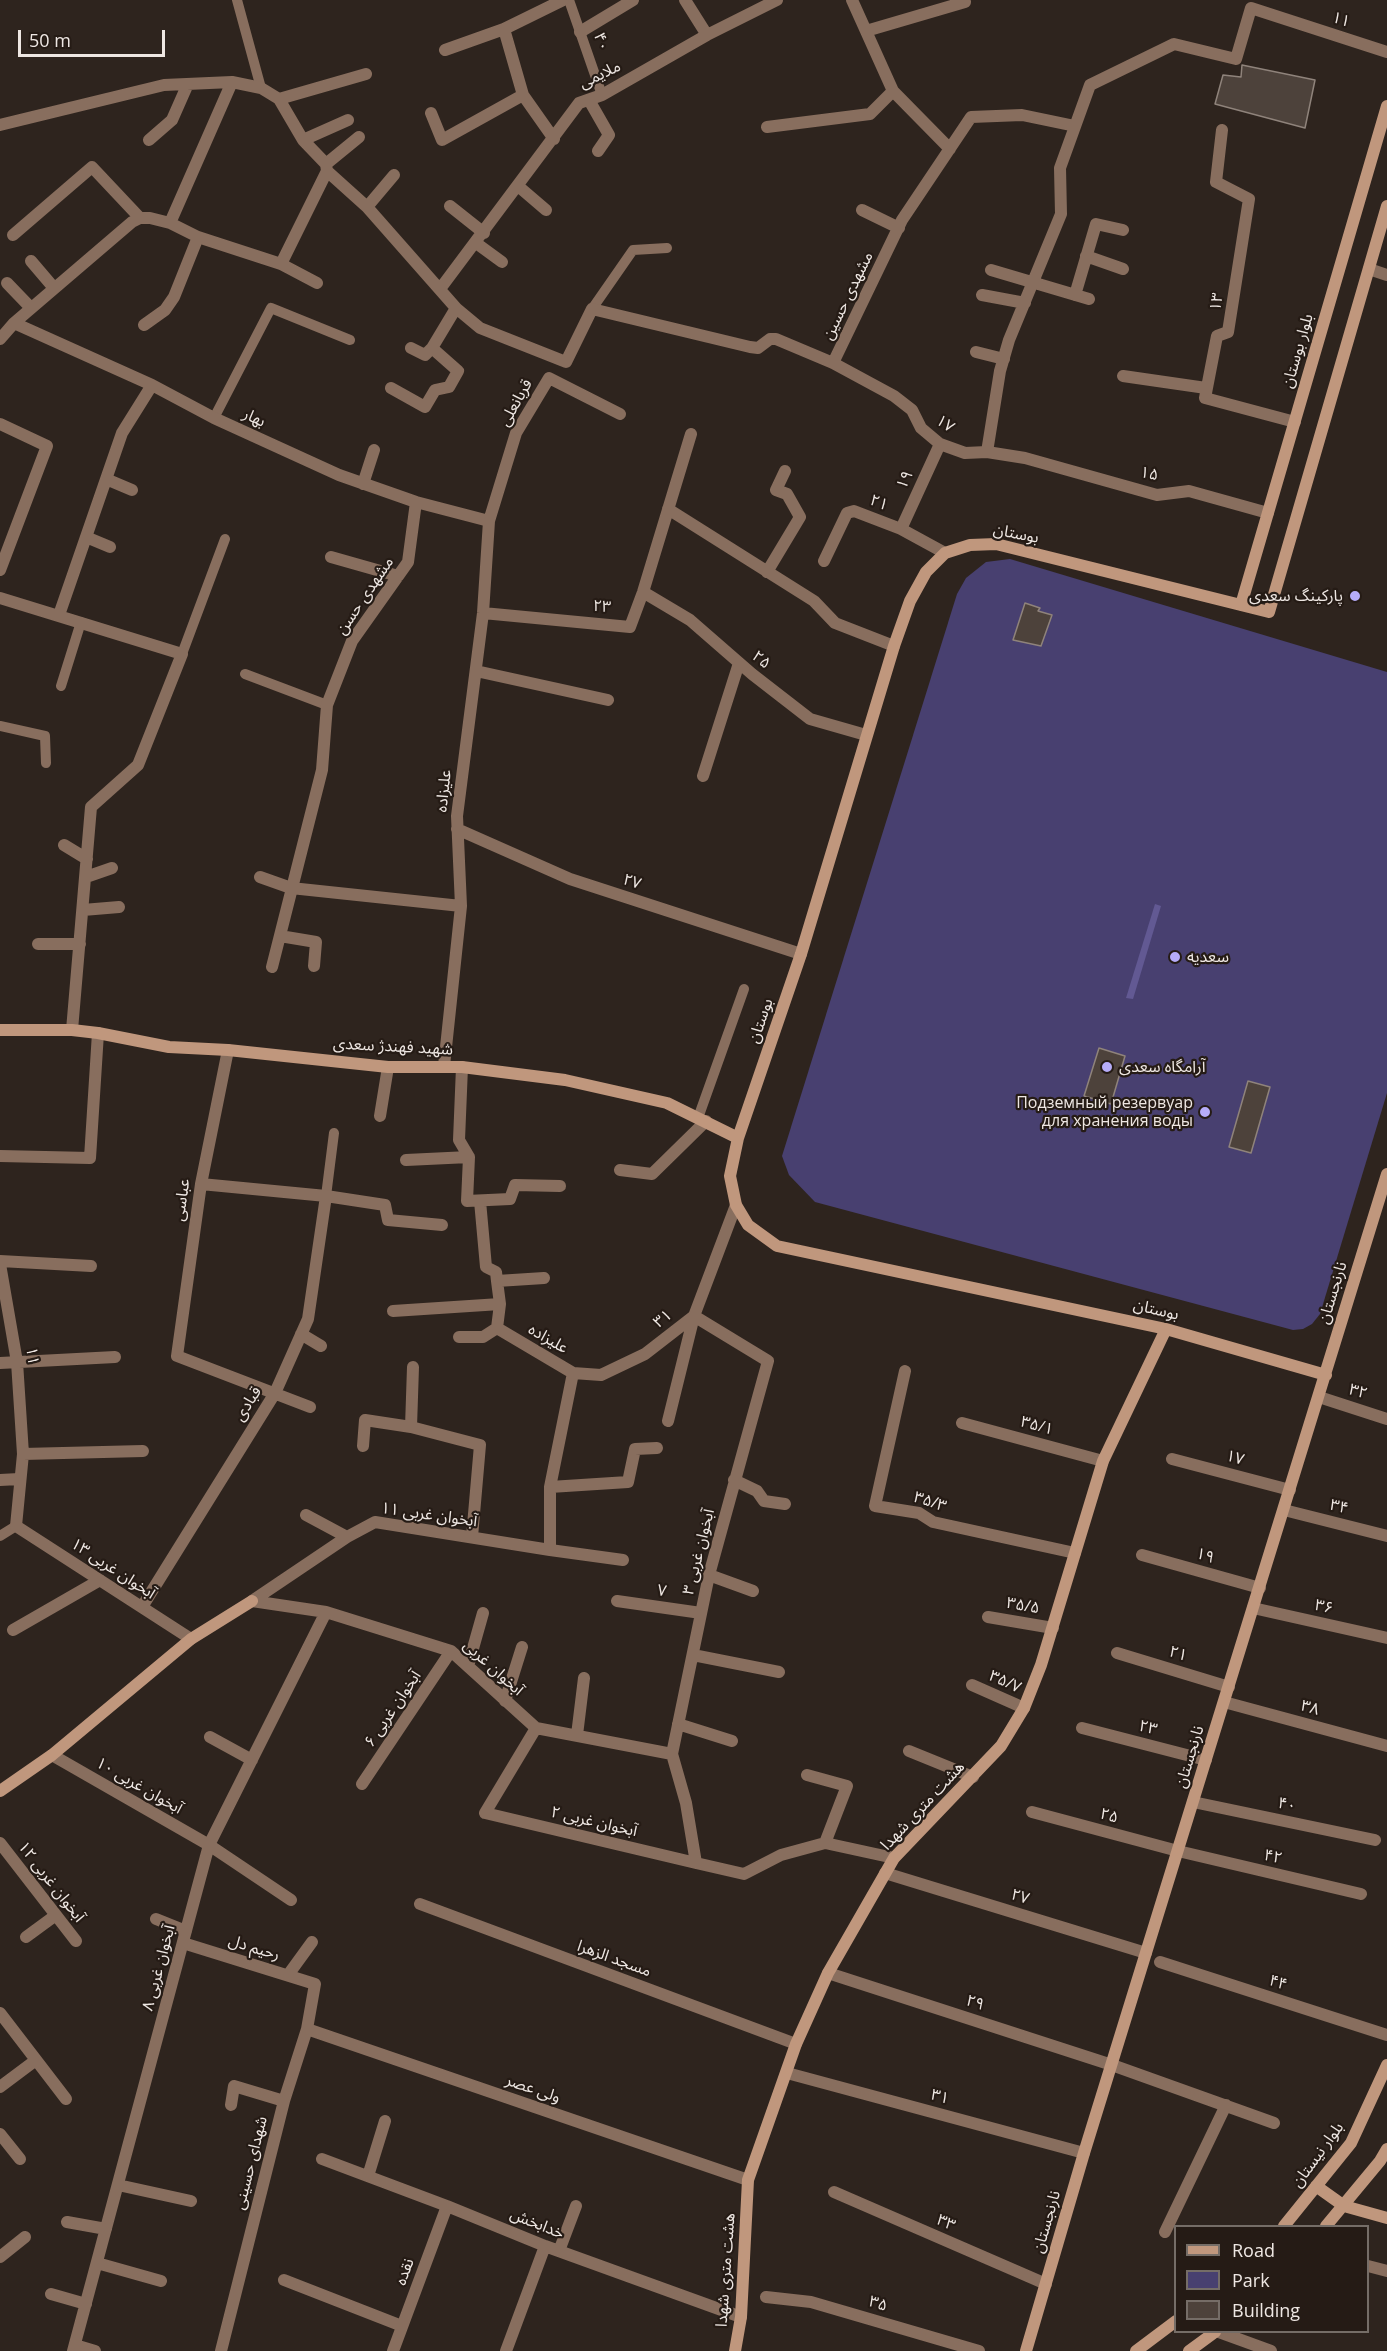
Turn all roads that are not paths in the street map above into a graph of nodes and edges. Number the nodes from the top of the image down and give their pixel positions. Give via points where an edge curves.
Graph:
1 (237, 0) edge
2 (563, 0) edge
3 (570, 0) edge
4 (633, 0) edge
5 (685, 0) edge
6 (777, 0) edge
7 (852, 0) edge
8 (965, 2) dead end
9 (504, 29) junction
10 (867, 31) junction
11 (580, 32) junction
12 (707, 35) junction
13 (445, 50) dead end
14 (1387, 52) edge
15 (366, 74) dead end
16 (232, 82) junction
17 (188, 86) junction
18 (261, 88) junction
19 (893, 91) junction
20 (523, 95) junction
21 (602, 95) junction
22 (279, 99) junction
23 (589, 100) junction
24 (1387, 106) edge
25 (431, 113) dead end
26 (348, 120) dead end
27 (0, 125) edge
28 (1075, 126) junction
29 (766, 127) dead end
30 (1222, 130) dead end
31 (359, 137) dead end
32 (554, 139) junction
33 (149, 140) dead end
34 (303, 140) junction
35 (950, 149) junction
36 (598, 151) dead end
37 (327, 168) junction
38 (394, 175) dead end
39 (518, 186) junction
40 (450, 206) dead end
41 (1387, 206) edge
42 (367, 207) junction
43 (546, 210) dead end
44 (862, 210) dead end
45 (140, 218) junction
46 (170, 223) junction
47 (898, 228) junction
48 (1123, 230) dead end
49 (13, 235) dead end
50 (198, 237) junction
51 (480, 238) junction
52 (667, 248) dead end
53 (1086, 256) junction
54 (31, 261) dead end
55 (502, 262) dead end
56 (281, 264) junction
57 (1123, 269) dead end
58 (1369, 269) junction
59 (991, 270) dead end
60 (1387, 275) edge
61 (7, 283) dead end
62 (317, 283) dead end
63 (1034, 283) junction
64 (54, 288) junction
65 (440, 289) junction
66 (982, 295) dead end
67 (1074, 295) junction
68 (1089, 299) dead end
69 (1025, 303) junction
70 (31, 308) junction
71 (456, 308) junction
72 (592, 309) junction
73 (14, 323) junction
74 (144, 325) dead end
75 (0, 339) edge
76 (350, 340) dead end
77 (411, 348) dead end
78 (432, 348) junction
79 (976, 352) dead end
80 (1004, 359) junction
81 (833, 363) junction
82 (1123, 376) dead end
83 (152, 385) junction
84 (391, 388) dead end
85 (1206, 388) junction
86 (620, 414) dead end
87 (214, 418) junction
88 (1294, 422) junction
89 (0, 424) edge
90 (692, 434) dead end
91 (940, 444) junction
92 (374, 450) dead end
93 (987, 452) junction
94 (1025, 458) joint
95 (785, 471) dead end
96 (106, 479) junction
97 (363, 484) junction
98 (132, 490) dead end
99 (416, 502) junction
100 (668, 509) junction
101 (1268, 513) junction
102 (489, 520) junction
103 (901, 529) junction
104 (86, 537) junction
105 (6, 539) edge
106 (225, 539) dead end
107 (110, 547) dead end
108 (945, 553) junction
109 (331, 557) dead end
110 (824, 561) dead end
111 (0, 570) edge
112 (767, 572) junction
113 (398, 576) junction
114 (643, 592) junction
115 (0, 597) edge
116 (1241, 605) junction
117 (483, 613) junction
118 (59, 615) junction
119 (81, 622) junction
120 (894, 646) junction
121 (182, 654) junction
122 (739, 663) junction
123 (476, 671) junction
124 (244, 674) dead end
125 (61, 686) dead end
126 (608, 700) dead end
127 (327, 705) junction
128 (0, 726) edge
129 (866, 735) junction
130 (46, 763) dead end
131 (703, 776) dead end
132 (457, 829) junction
133 (63, 845) dead end
134 (87, 859) junction
135 (112, 868) dead end
136 (86, 877) junction
137 (260, 877) dead end
138 (291, 888) junction
139 (461, 906) junction
140 (119, 907) dead end
141 (83, 910) junction
142 (280, 936) junction
143 (38, 944) dead end
144 (80, 944) junction
145 (801, 954) junction
146 (314, 966) dead end
147 (272, 967) dead end
148 (744, 989) dead end
149 (0, 1030) edge
150 (72, 1030) junction
151 (98, 1033) junction
152 (228, 1050) junction
153 (444, 1066) junction
154 (388, 1067) junction
155 (462, 1067) junction
156 (380, 1116) dead end
157 (702, 1119) junction
158 (334, 1133) dead end
159 (738, 1138) junction
160 (0, 1156) edge
161 (469, 1157) junction
162 (406, 1160) dead end
163 (620, 1170) dead end
164 (1387, 1174) edge
165 (201, 1184) junction
166 (560, 1186) dead end
167 (326, 1196) junction
168 (473, 1202) junction
169 (736, 1205) junction
170 (442, 1225) dead end
171 (0, 1263) edge
172 (91, 1266) dead end
173 (544, 1278) dead end
174 (497, 1281) junction
175 (500, 1304) junction
176 (393, 1311) dead end
177 (694, 1316) junction
178 (497, 1328) junction
179 (1166, 1329) junction
180 (301, 1334) junction
181 (459, 1337) dead end
182 (321, 1346) dead end
183 (115, 1357) dead end
184 (768, 1361) joint
185 (18, 1362) junction
186 (0, 1363) edge
187 (413, 1367) dead end
188 (905, 1371) dead end
189 (573, 1373) junction
190 (1326, 1375) junction
191 (275, 1393) junction
192 (1319, 1397) junction
193 (310, 1407) dead end
194 (1387, 1419) edge
195 (668, 1421) dead end
196 (962, 1423) dead end
197 (411, 1426) junction
198 (363, 1446) dead end
199 (657, 1448) dead end
200 (143, 1451) dead end
201 (23, 1454) junction
202 (1172, 1458) dead end
203 (1103, 1461) junction
204 (20, 1479) junction
205 (0, 1480) edge
206 (734, 1480) junction
207 (550, 1487) junction
208 (1290, 1490) junction
209 (785, 1504) dead end
210 (1284, 1510) junction
211 (306, 1515) dead end
212 (16, 1526) junction
213 (0, 1536) edge
214 (1387, 1536) edge
215 (347, 1537) junction
216 (472, 1537) junction
217 (550, 1550) junction
218 (1075, 1553) junction
219 (1142, 1555) dead end
220 (623, 1560) dead end
221 (709, 1575) junction
222 (100, 1580) junction
223 (1260, 1588) junction
224 (753, 1591) dead end
225 (617, 1601) dead end
226 (252, 1602) junction
227 (142, 1607) junction
228 (1253, 1608) junction
229 (326, 1612) junction
230 (483, 1613) dead end
231 (701, 1613) junction
232 (988, 1617) dead end
233 (1053, 1628) junction
234 (13, 1630) dead end
235 (1387, 1638) edge
236 (191, 1639) junction
237 (522, 1647) dead end
238 (451, 1651) junction
239 (1117, 1653) dead end
240 (693, 1655) junction
241 (468, 1666) junction
242 (779, 1672) dead end
243 (584, 1678) dead end
244 (972, 1685) dead end
245 (1229, 1687) junction
246 (505, 1701) junction
247 (1224, 1702) junction
248 (1024, 1708) junction
249 (678, 1724) junction
250 (536, 1728) junction
251 (1082, 1728) dead end
252 (577, 1735) junction
253 (210, 1737) dead end
254 (732, 1742) dead end
255 (1387, 1746) edge
256 (909, 1750) dead end
257 (672, 1754) junction
258 (52, 1755) junction
259 (252, 1760) junction
260 (1206, 1760) junction
261 (807, 1774) dead end
262 (973, 1777) junction
263 (362, 1784) dead end
264 (0, 1791) edge
265 (1193, 1802) junction
266 (1032, 1812) dead end
267 (1375, 1840) dead end
268 (825, 1843) junction
269 (0, 1844) edge
270 (209, 1845) junction
271 (1178, 1851) junction
272 (894, 1858) junction
273 (696, 1863) junction
274 (885, 1873) junction
275 (1361, 1894) dead end
276 (291, 1900) dead end
277 (420, 1904) dead end
278 (56, 1915) junction
279 (156, 1919) dead end
280 (26, 1937) dead end
281 (184, 1937) junction
282 (76, 1941) dead end
283 (312, 1942) dead end
284 (1146, 1953) junction
285 (1160, 1962) dead end
286 (828, 1973) junction
287 (288, 1976) junction
288 (315, 1984) joint
289 (0, 2013) edge
290 (307, 2029) junction
291 (1387, 2035) edge
292 (796, 2044) junction
293 (36, 2060) junction
294 (1112, 2065) junction
295 (1387, 2065) edge
296 (787, 2073) junction
297 (0, 2087) edge
298 (66, 2099) dead end
299 (284, 2101) junction
300 (231, 2105) dead end
301 (1226, 2105) junction
302 (385, 2121) dead end
303 (1274, 2123) dead end
304 (0, 2134) edge
305 (1387, 2149) edge
306 (1084, 2152) junction
307 (20, 2159) dead end
308 (322, 2159) dead end
309 (368, 2176) junction
310 (748, 2180) junction
311 (118, 2185) junction
312 (1316, 2186) junction
313 (834, 2192) dead end
314 (191, 2201) dead end
315 (447, 2205) junction
316 (576, 2206) dead end
317 (1344, 2206) junction
318 (1387, 2218) edge
319 (68, 2222) dead end
320 (1285, 2225) edge
321 (1327, 2225) edge
322 (106, 2229) junction
323 (1164, 2232) dead end
324 (25, 2237) dead end
325 (545, 2246) junction
326 (559, 2251) junction
327 (0, 2257) edge
328 (97, 2263) junction
329 (1369, 2266) edge
330 (1387, 2271) edge
331 (284, 2280) dead end
332 (161, 2281) dead end
333 (1046, 2284) junction
334 (51, 2294) dead end
335 (766, 2297) dead end
336 (86, 2304) junction
337 (741, 2317) junction
338 (1174, 2322) edge
339 (402, 2326) junction
340 (1214, 2333) edge
341 (1222, 2333) edge
342 (74, 2348) edge
343 (510, 2350) edge
344 (95, 2351) edge
345 (221, 2351) edge
346 (393, 2351) edge
347 (735, 2351) edge
348 (979, 2351) edge
349 (1026, 2351) edge
350 (1136, 2351) edge
351 (1189, 2351) edge
352 (1271, 2351) edge

1 - 18 lane
2 - 9 street
3 - 11 lane, ۴۰
4 - 11 street
5 - 12 street
6 - 12 street, ملایمی
7 - 10 street
8 - 10 street
9 - 13 street
9 - 20 street
10 - 19 street
11 - 21 lane, ۴۰
12 - 21 street, ملایمی
14 - 28 street, ۱۱ via 1251,8 1236,59 1174,44 1089,84
15 - 22 street
16 - 17 street
16 - 18 street
16 - 46 street
17 - 27 street via 164,85
17 - 33 street via 172,120
18 - 22 street
19 - 29 street via 870,114
19 - 35 street
20 - 25 street via 442,140
20 - 32 street
21 - 23 street, ملایمی
22 - 34 street
23 - 32 street, ملایمی via 579,103
23 - 36 street via 609,135
24 - 88 street, بلوار بوستان
26 - 34 street
28 - 35 street, مشهدی حسین via 1022,116 971,117
28 - 63 street via 1060,168 1061,214
30 - 85 street, ۱۳ via 1216,182 1249,199 1228,332 1217,336
31 - 37 street
32 - 39 street, ملایمی
34 - 37 street
35 - 47 street, مشهدی حسین
37 - 42 street
37 - 56 street
38 - 42 street
39 - 43 street
39 - 51 street, ملایمی
40 - 51 street
41 - 58 street
42 - 65 street
44 - 47 street
45 - 46 street
45 - 49 street via 92,167
45 - 64 street
46 - 50 street
47 - 81 street, مشهدی حسین
48 - 53 street via 1096,224
50 - 56 street
50 - 74 street via 174,297 165,310
51 - 55 street
51 - 65 street, ملایمی
52 - 72 lane via 633,250
53 - 57 street
53 - 67 street
54 - 64 street
56 - 62 street
58 - 60 street
58 - 116 street, بوستان via 1269,612
59 - 63 street
61 - 70 street
63 - 67 street
63 - 69 street
64 - 70 street
65 - 71 street
66 - 69 street
67 - 68 street
69 - 80 street
70 - 73 street
71 - 72 street via 480,328 566,362
71 - 78 street
72 - 81 street, مشهدی حسین via 750,347 758,348 776,339
73 - 75 street
73 - 83 street, بهار
76 - 87 lane via 270,308
77 - 78 street via 425,355
78 - 84 street via 458,371 449,387 435,390 425,407
79 - 80 street
80 - 93 street
81 - 91 street, ۱۷ via 912,410 921,428
82 - 85 street
83 - 87 street, بهار
83 - 96 street via 122,434
85 - 88 street via 1204,398
86 - 102 street, قربانعلی via 549,378 516,434
87 - 97 street, بهار
88 - 101 street, بلوار بوستان
89 - 105 street via 47,446
90 - 100 street, ۲۳
91 - 93 street, ۱۷ via 965,453
91 - 103 street, ۱۹
92 - 97 street
93 - 94 street, ۱۷
94 - 101 street, ۱۵ via 1157,495 1189,490
95 - 112 street via 776,490 786,494 800,517
96 - 98 street
96 - 104 street
97 - 99 street, بهار
99 - 102 street, بهار
99 - 113 street, مشهدی حسن via 408,562
100 - 112 street
100 - 114 street, ۲۳
101 - 116 street, بلوار بوستان
102 - 117 street, علیزاده
103 - 108 street, ۲۱
103 - 110 street, ۲۱ via 854,511 847,513
104 - 107 street
104 - 118 street
105 - 111 street
106 - 121 lane
108 - 116 street, بوستان via 970,545 996,544
108 - 120 street, بوستان via 926,572 910,601
109 - 113 street
112 - 120 street via 813,601 835,623
113 - 127 street, مشهدی حسن via 352,641
114 - 117 street, ۲۳ via 630,627
114 - 122 street, ۲۵ via 690,620
115 - 118 street
117 - 123 street, علیزاده
118 - 119 street
119 - 121 street
119 - 125 lane
120 - 129 street, بوستان
121 - 134 street via 138,765 91,807
122 - 129 street, ۲۵ via 810,718
122 - 131 street
123 - 126 street
123 - 132 street, علیزاده
124 - 127 lane
127 - 138 street, مشهدی حسن via 322,770
128 - 130 lane via 45,736
129 - 145 street, بوستان
132 - 139 street, علیزاده
132 - 145 street, ۲۷ via 570,879
133 - 134 street
134 - 136 street
135 - 136 street
136 - 141 street
137 - 138 street
138 - 139 street
138 - 142 street, مشهدی حسن
139 - 153 street, علیزاده
140 - 141 street
141 - 144 street
142 - 146 street via 316,942
142 - 147 street, مشهدی حسن
143 - 144 street
144 - 150 street
145 - 159 street, بوستان
148 - 157 lane
149 - 150 street, شهید فهندژ سعدی
150 - 151 street, شهید فهندژ سعدی
151 - 152 street, شهید فهندژ سعدی via 169,1047
151 - 160 street via 90,1158
152 - 154 street, شهید فهندژ سعدی
152 - 165 street, عباسی
153 - 154 street, شهید فهندژ سعدی
153 - 155 street, شهید فهندژ سعدی
154 - 156 street
155 - 157 street, شهید فهندژ سعدی via 565,1080 667,1102
155 - 161 street via 459,1140
157 - 159 street, شهید فهندژ سعدی
157 - 163 street via 652,1174
158 - 167 lane
159 - 169 street, بوستان via 730,1176
161 - 162 street
161 - 168 street
164 - 190 street, نارنجستان
165 - 167 street
165 - 191 street, عباسی via 177,1356
166 - 168 street via 515,1185 510,1199
167 - 170 street via 386,1205 388,1220
167 - 180 street, قبادی via 308,1319
168 - 174 street via 486,1267 496,1272
169 - 177 street
169 - 179 street, بوستان via 748,1225 777,1246
171 - 172 street
171 - 185 street, ۱۱
173 - 174 street
174 - 175 street
175 - 176 street
175 - 178 street
177 - 184 street, ۳۱
177 - 189 street, ۳۱ via 645,1354 601,1375
177 - 195 street
178 - 181 street via 483,1337
178 - 189 street, علیزاده
179 - 190 street, بوستان
179 - 203 street, هشت متری شهدا
180 - 182 street
180 - 191 street, قبادی
183 - 185 street
184 - 206 street, آبخوان غربی ۳
185 - 186 street
185 - 201 street, ۱۱
187 - 197 street
188 - 218 street, ۳۵/۳ via 874,1506 919,1512 933,1522
189 - 207 street, علیزاده
190 - 192 street, نارنجستان
191 - 193 street
191 - 227 street, قبادی
192 - 194 street, ۳۲
192 - 208 street, نارنجستان
196 - 203 street, ۳۵/۱
197 - 198 street via 365,1420
197 - 216 street via 480,1445
199 - 207 street via 635,1449 628,1482
200 - 201 street
201 - 204 street, ۱۱
202 - 208 street, ۱۷
203 - 218 street, هشت متری شهدا
204 - 205 street
204 - 212 street, ۱۱
206 - 209 street via 757,1491 764,1501
206 - 221 street, آبخوان غربی ۳
207 - 217 street, علیزاده
208 - 210 street, نارنجستان
210 - 214 street, ۳۴
210 - 223 street, نارنجستان
211 - 215 street
212 - 213 lane
212 - 222 street, آبخوان غربی ۱۳
215 - 216 street, آبخوان غربی ۱۱ via 375,1522
215 - 226 street, آبخوان غربی ۱۱
216 - 217 street, آبخوان غربی ۱۱
217 - 220 street, آبخوان غربی ۱۱
218 - 233 street, هشت متری شهدا
219 - 223 street, ۱۹
221 - 224 street
221 - 231 street, آبخوان غربی ۳
222 - 227 street, آبخوان غربی ۱۳
222 - 234 street
223 - 228 street, نارنجستان
225 - 231 street, ۷
226 - 229 street, آبخوان غربی
226 - 236 street
227 - 236 street, آبخوان غربی ۱۳
228 - 235 street, ۳۶
228 - 245 street, نارنجستان
229 - 238 street, آبخوان غربی
229 - 259 street, آبخوان غربی ۸
230 - 241 street
231 - 240 street, آبخوان غربی ۳
232 - 233 street, ۳۵/۵
233 - 248 street, هشت متری شهدا
236 - 258 street
237 - 246 street
238 - 241 street, آبخوان غربی
238 - 263 street, آبخوان غربی ۶
239 - 245 street, ۲۱
240 - 242 street
240 - 249 street, آبخوان غربی ۳
241 - 246 street, آبخوان غربی
243 - 252 street
244 - 248 street, ۳۵/۷
245 - 247 street, نارنجستان
246 - 250 street, آبخوان غربی
247 - 255 street, ۳۸
247 - 260 street, نارنجستان
248 - 262 street, هشت متری شهدا via 1001,1746
249 - 254 street
249 - 257 street, آبخوان غربی ۳
250 - 252 street
250 - 273 street, آبخوان غربی ۲ via 485,1813
251 - 260 street, ۲۳
252 - 257 street
253 - 259 street
256 - 262 street
257 - 273 street via 686,1803
258 - 264 street
258 - 270 street, آبخوان غربی ۱۰
259 - 270 street, آبخوان غربی ۸
260 - 265 street, نارنجستان
261 - 268 street via 847,1786
262 - 272 street, هشت متری شهدا
265 - 267 street, ۴۰
265 - 271 street, نارنجستان
266 - 271 street, ۲۵
268 - 272 street
268 - 273 street via 782,1855 744,1874
269 - 278 street, آبخوان غربی ۱۲
270 - 276 street, آبخوان غربی ۱۰
270 - 281 street, آبخوان غربی ۸
271 - 275 street, ۴۲
271 - 284 street, نارنجستان
272 - 274 street, هشت متری شهدا
274 - 284 street, ۲۷
274 - 286 street, هشت متری شهدا
277 - 292 street, مسجد الزهرا
278 - 280 street
278 - 282 street, آبخوان غربی ۱۲
279 - 281 street, رحیم دل
281 - 287 street, رحیم دل
281 - 311 street, آبخوان غربی ۸
283 - 287 street
284 - 294 street, نارنجستان
285 - 291 street, ۴۴
286 - 292 street, هشت متری شهدا
286 - 294 street, ۲۹
287 - 288 street, رحیم دل
288 - 290 street, شهدای حسینی
289 - 293 street
290 - 299 street, شهدای حسینی
290 - 310 street, ولی عصر
292 - 296 street, هشت متری شهدا
293 - 297 street
293 - 298 street
294 - 301 street, ۲۹
294 - 306 street, نارنجستان
295 - 312 street, بلوار نیستان via 1351,2143
296 - 306 street, ۳۱
296 - 310 street, هشت متری شهدا
299 - 300 street via 234,2086
299 - 345 street, شهدای حسینی
301 - 303 street, ۲۹
301 - 323 street
302 - 309 street
304 - 307 street
305 - 317 street
306 - 333 street, نارنجستان
308 - 309 street, خدابخش
309 - 315 street, خدابخش
310 - 337 street, هشت متری شهدا
311 - 314 street
311 - 322 street, آبخوان غربی ۸
312 - 317 street
312 - 320 street, بلوار نیستان
313 - 333 street, ۳۳
315 - 325 street, خدابخش
315 - 339 street, نقده
316 - 326 street
317 - 318 street
317 - 321 street
319 - 322 street
322 - 328 street, آبخوان غربی ۸
324 - 327 street
325 - 326 street, خدابخش
325 - 343 street
326 - 337 street, خدابخش
328 - 332 street
328 - 336 street, آبخوان غربی ۸
329 - 330 street
331 - 339 street
333 - 349 street, نارنجستان
334 - 336 street
335 - 348 street, ۳۵ via 811,2302
336 - 342 street, آبخوان غربی ۸
337 - 347 street, هشت متری شهدا
338 - 350 street
339 - 346 street, نقده
340 - 351 street
341 - 352 street
342 - 344 street

